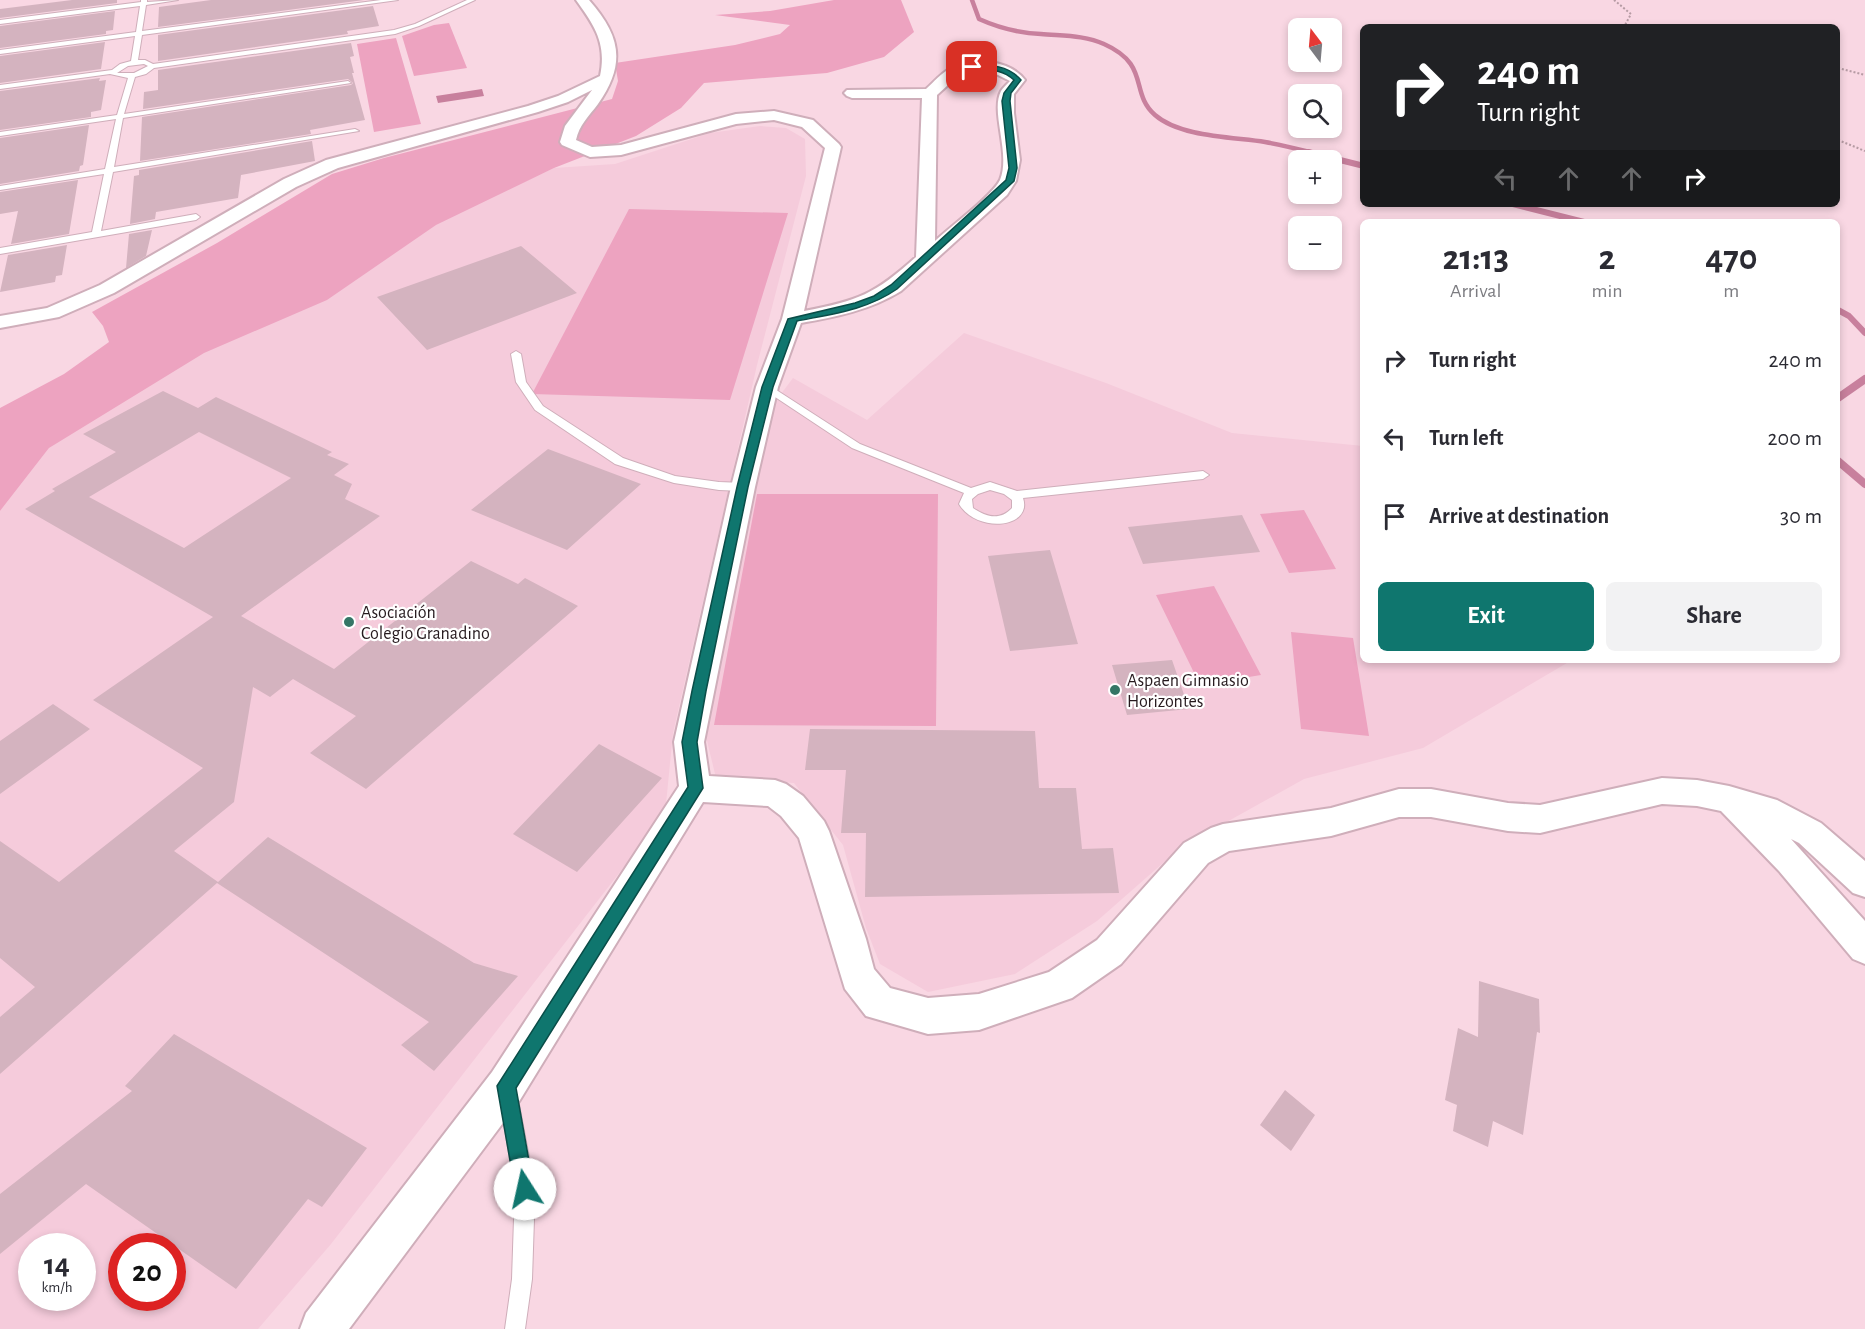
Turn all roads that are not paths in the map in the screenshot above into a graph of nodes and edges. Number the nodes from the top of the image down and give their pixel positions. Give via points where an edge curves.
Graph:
1 (175, 0) edge
2 (395, 0) edge
3 (472, 0) edge
4 (582, 0) edge
5 (143, 2) edge
6 (0, 22) edge
7 (138, 34) junction
8 (0, 52) edge
9 (134, 63) junction
10 (152, 66) junction
11 (112, 72) junction
12 (132, 75) junction
13 (608, 77) junction
14 (348, 83) dead end
15 (0, 87) edge
16 (852, 93) dead end
17 (930, 94) junction
18 (120, 116) junction
19 (355, 131) dead end
20 (0, 134) edge
21 (109, 170) junction
22 (0, 188) edge
23 (196, 217) dead end
24 (96, 234) junction
25 (0, 251) edge
26 (925, 257) junction
27 (792, 319) junction
28 (0, 322) edge
29 (516, 354) dead end
30 (767, 387) junction
31 (1203, 475) dead end
32 (742, 487) junction
33 (971, 492) junction
34 (1016, 495) junction
35 (695, 788) junction
36 (1729, 799) junction
37 (1865, 882) edge
38 (1865, 947) edge
39 (506, 1086) junction
40 (321, 1326) edge
41 (515, 1329) edge

1 - 5 lane
2 - 7 lane
3 - 10 lane via 395,32
4 - 13 street via 603,24 608,37
5 - 6 lane
5 - 7 lane
7 - 8 lane
7 - 9 lane
9 - 10 lane
9 - 11 lane
10 - 12 lane
11 - 12 lane via 117,76
11 - 15 lane
12 - 18 lane
13 - 27 street via 569,130 568,142 573,147 602,152 634,147 722,120 755,116 784,117 825,135 833,147
13 - 28 street via 534,109 332,164 290,183 107,289 52,313
14 - 18 lane
16 - 17 street
17 - 26 street
17 - 26 street via 949,75 972,67 992,67 1009,72 1018,80 1007,93 1006,101 1013,168 1010,181
18 - 20 lane
18 - 21 lane
19 - 21 lane
21 - 22 lane
21 - 24 lane
23 - 24 lane
24 - 25 lane
26 - 27 street via 877,298
27 - 30 street
29 - 32 lane via 521,381 539,408 620,461 674,479
30 - 32 street
30 - 33 lane via 856,446
31 - 34 lane
32 - 35 street via 689,742
33 - 34 lane via 990,486
33 - 34 lane via 966,500 973,515 997,521 1017,511
35 - 36 street via 775,793 792,806 813,831 858,977 879,1003 928,1016 979,1012 1059,986 1109,952 1196,853 1223,838 1330,822 1399,803 1431,803 1540,819 1662,791
35 - 39 street
36 - 37 street via 1766,810 1810,833
36 - 38 street via 1791,861
39 - 40 street
39 - 41 lane via 525,1189 522,1280

